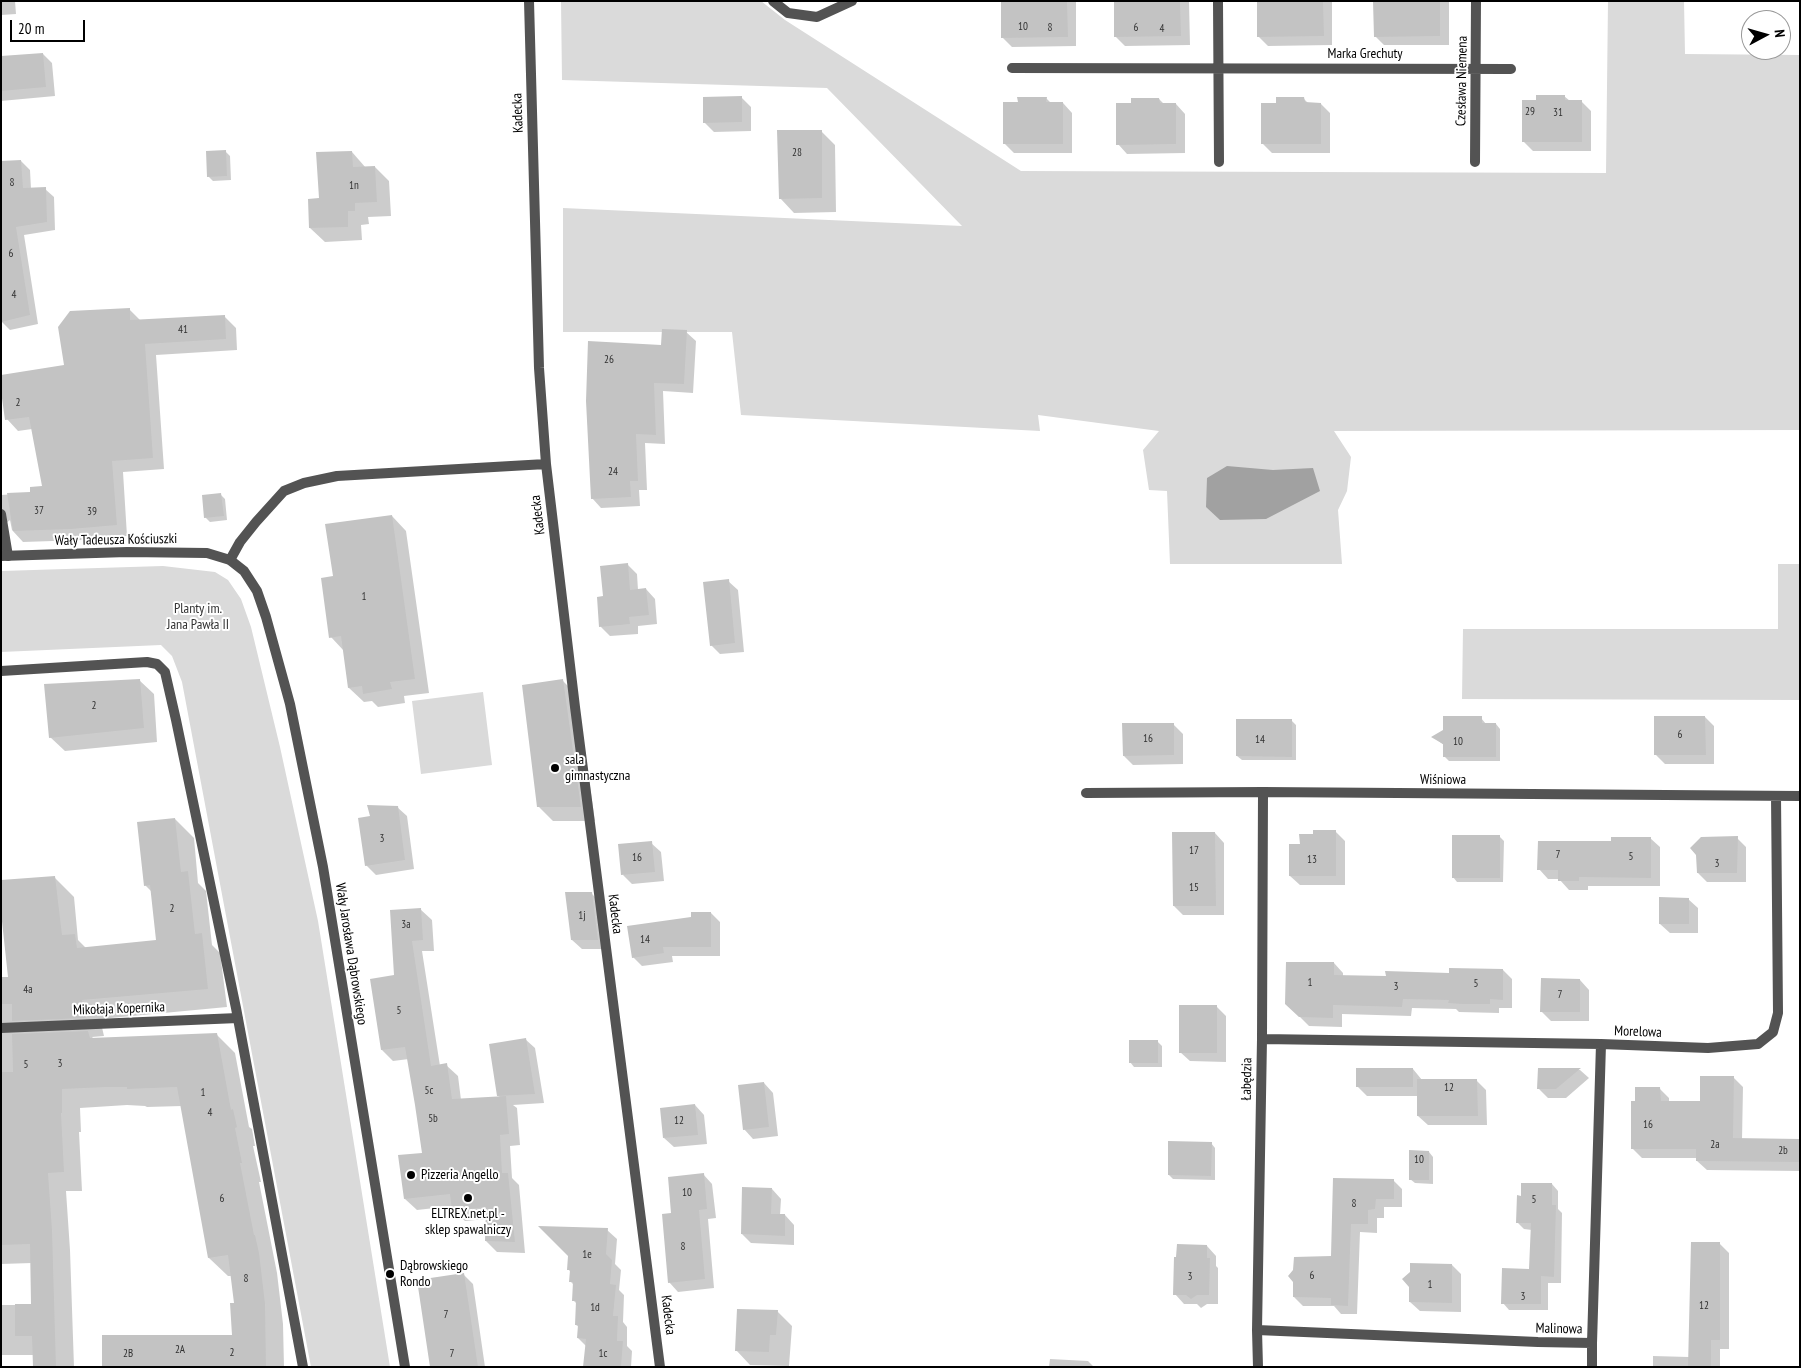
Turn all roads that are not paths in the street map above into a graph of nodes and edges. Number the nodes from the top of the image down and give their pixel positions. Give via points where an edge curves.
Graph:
1 (529, 1) edge
2 (773, 1) edge
3 (852, 1) edge
4 (1218, 1) edge
5 (1476, 1) edge
6 (1012, 68) dead end
7 (1218, 68) junction
8 (1476, 68) junction
9 (1511, 69) dead end
10 (1219, 162) dead end
11 (1475, 162) dead end
12 (546, 464) junction
13 (1, 514) edge
14 (5, 556) edge
15 (230, 560) junction
16 (1, 671) edge
17 (1263, 792) junction
18 (1086, 793) dead end
19 (1776, 796) junction
20 (1800, 796) edge
21 (238, 1018) junction
22 (1, 1028) edge
23 (1262, 1039) junction
24 (1601, 1044) junction
25 (1257, 1330) junction
26 (1592, 1343) junction
27 (303, 1367) edge
28 (405, 1367) edge
29 (660, 1367) edge
30 (1258, 1367) edge
31 (1592, 1367) edge

1 - 12 street, Kadecka via 539,368
2 - 3 street via 788,13 817,17
4 - 7 street
5 - 8 street, Czesława Niemena
6 - 7 street, Marka Grechuty
7 - 8 street, Marka Grechuty
7 - 10 street
8 - 9 street, Marka Grechuty
8 - 11 street, Czesława Niemena
12 - 15 street via 337,476 304,483 284,491 240,542
12 - 29 street, Kadecka
13 - 14 street
14 - 15 street, Wały Tadeusza Kościuszki via 168,552 207,553
15 - 28 street, Wały Jarosława Dąbrowskiego via 244,571 256,591 290,704 325,876
16 - 21 street via 147,662 157,664 164,672
17 - 18 street, Wiśniowa
17 - 19 street, Wiśniowa
17 - 23 street, Łabędzia
19 - 20 street, Wiśniowa
19 - 24 street, Morelowa via 1778,1013 1773,1032 1758,1044 1708,1048
21 - 22 street, Mikołaja Kopernika
21 - 27 street
23 - 24 street, Morelowa
23 - 25 street, Łabędzia
24 - 26 street, Malinowa
25 - 26 street, Malinowa
25 - 30 street, Łabędzia
26 - 31 street

